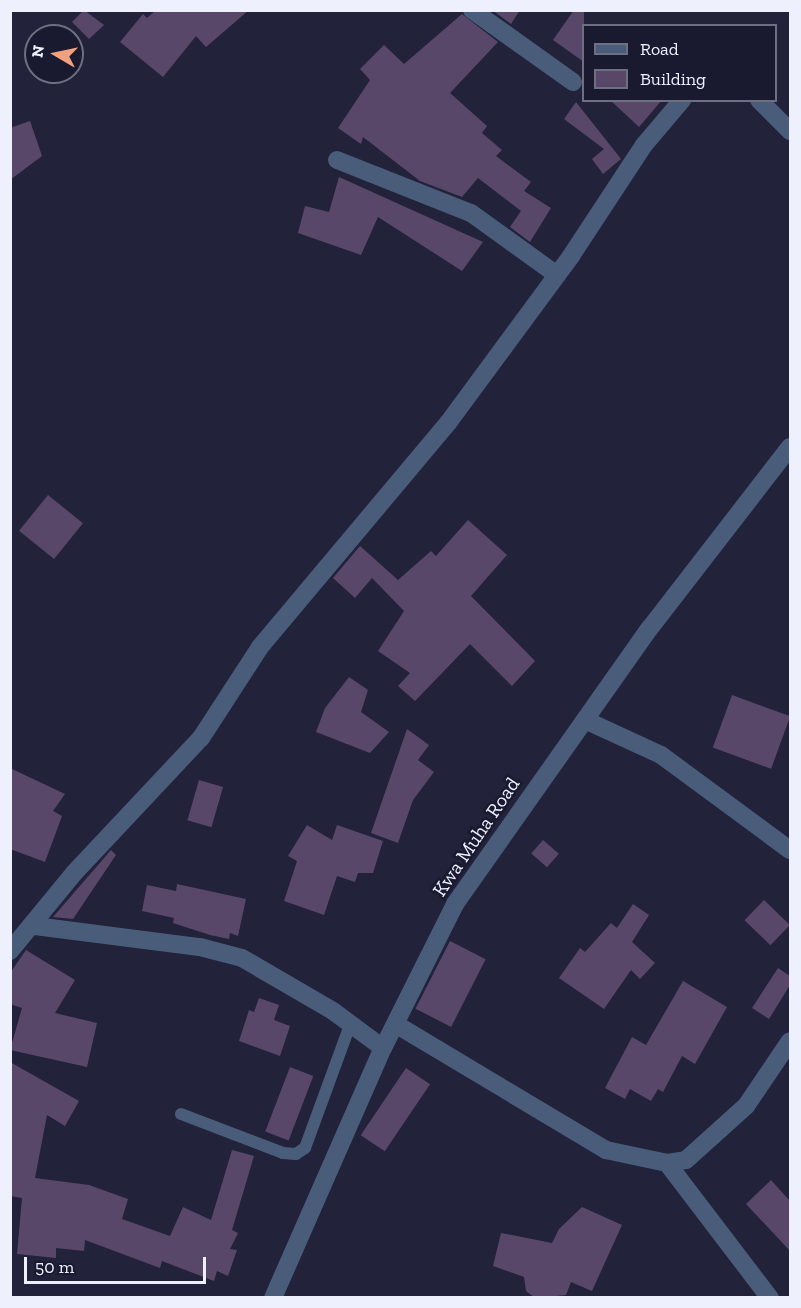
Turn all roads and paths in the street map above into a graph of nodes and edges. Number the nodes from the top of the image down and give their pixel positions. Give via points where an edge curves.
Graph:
1 (472, 10) edge
2 (573, 82) dead end
3 (680, 102) edge
4 (761, 102) edge
5 (790, 131) edge
6 (337, 160) dead end
7 (557, 275) junction
8 (790, 447) edge
9 (585, 720) junction
10 (790, 850) edge
11 (35, 926) junction
12 (10, 951) edge
13 (350, 1025) junction
14 (397, 1025) junction
15 (383, 1048) junction
16 (787, 1051) edge
17 (181, 1114) dead end
18 (667, 1163) junction
19 (273, 1298) edge
20 (770, 1298) edge

1 - 2 street
3 - 7 street via 644,145
4 - 5 street
6 - 7 street via 471,213
7 - 11 street via 448,423 260,646 201,738 75,872
8 - 9 street, Kwa Muha Road
9 - 10 street via 661,755
9 - 14 street, Kwa Muha Road via 455,904
11 - 12 street
11 - 13 street via 200,947 242,958
13 - 15 street
13 - 17 lane via 305,1148 296,1154 283,1153
14 - 15 street, Kwa Muha Road
14 - 18 street via 606,1150
15 - 19 street, Kwa Muha Road
16 - 18 street via 746,1106 707,1144 686,1160
18 - 20 street

